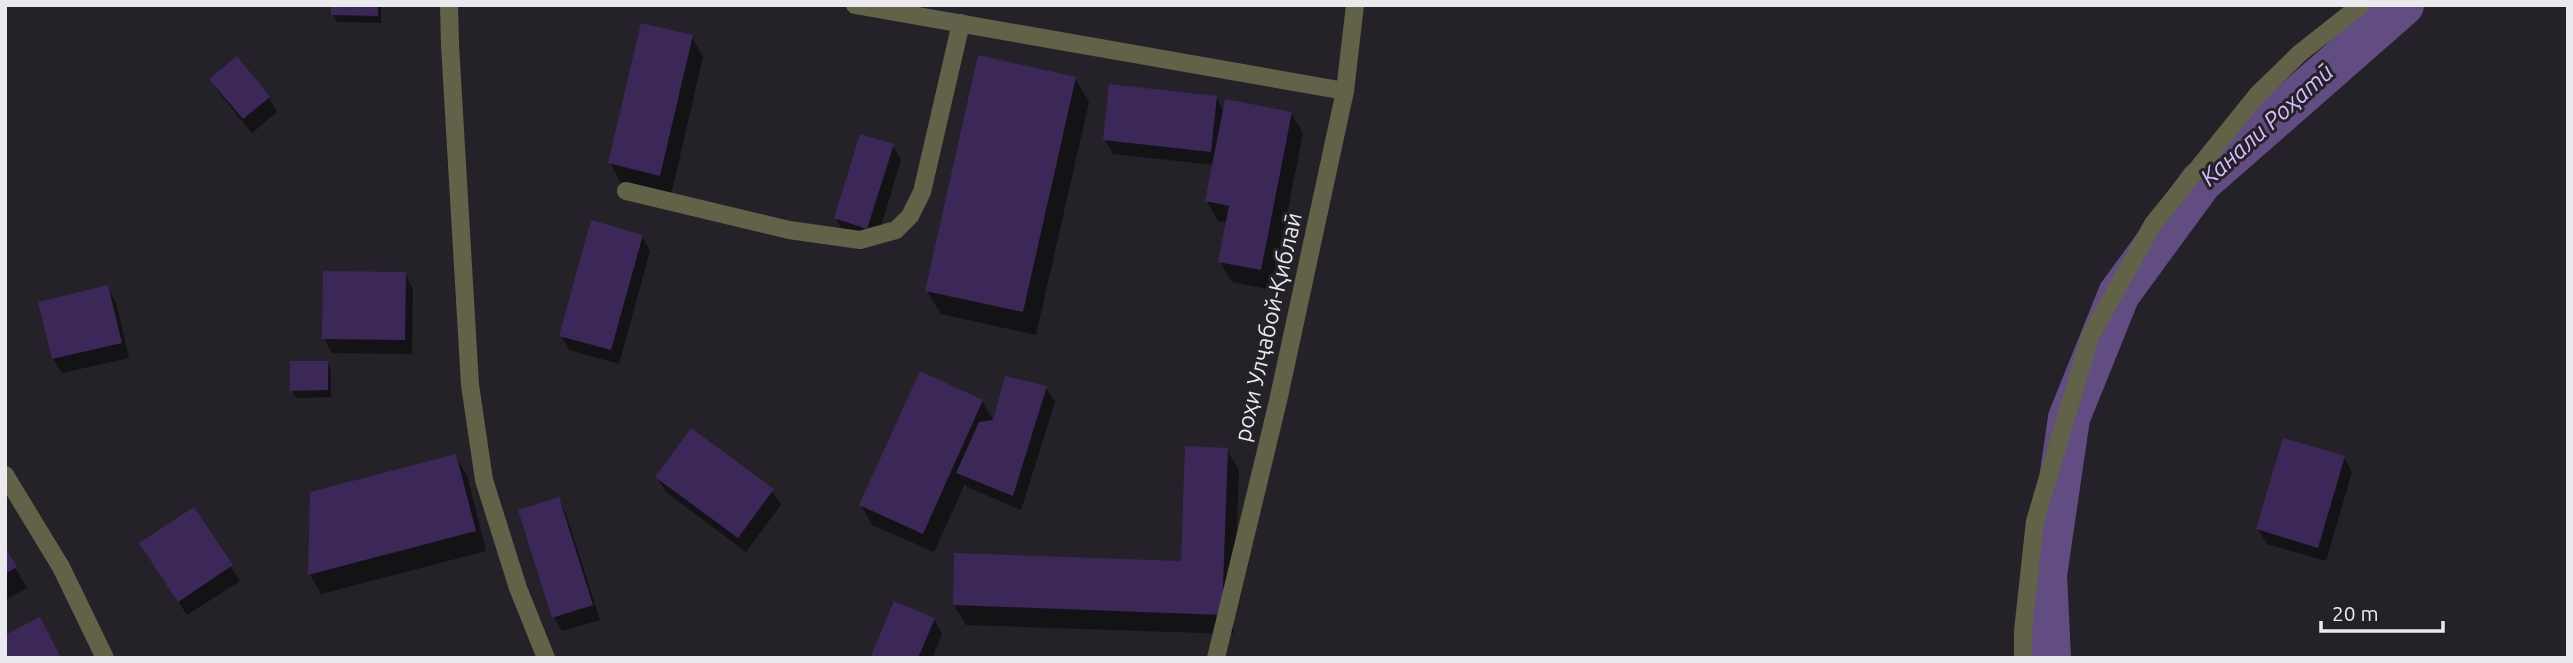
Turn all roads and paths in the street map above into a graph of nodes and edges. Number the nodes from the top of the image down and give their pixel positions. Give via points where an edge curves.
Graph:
1 (449, 5) edge
2 (855, 5) edge
3 (1355, 5) edge
4 (2361, 5) edge
5 (961, 23) junction
6 (1345, 91) junction
7 (626, 191) dead end
8 (5, 475) edge
9 (105, 658) edge
10 (545, 658) edge
11 (1216, 658) edge
12 (2023, 658) edge

1 - 10 street via 470,385 484,480
2 - 5 street
3 - 6 street, роҳи Улҷабой-Қиблаӣ
4 - 12 street via 2300,53 2249,104 2153,224 2090,337 2035,521
5 - 6 street
5 - 7 street via 922,192 910,216 896,230 860,240 833,237
6 - 11 street, роҳи Улҷабой-Қиблаӣ
8 - 9 street via 61,567

